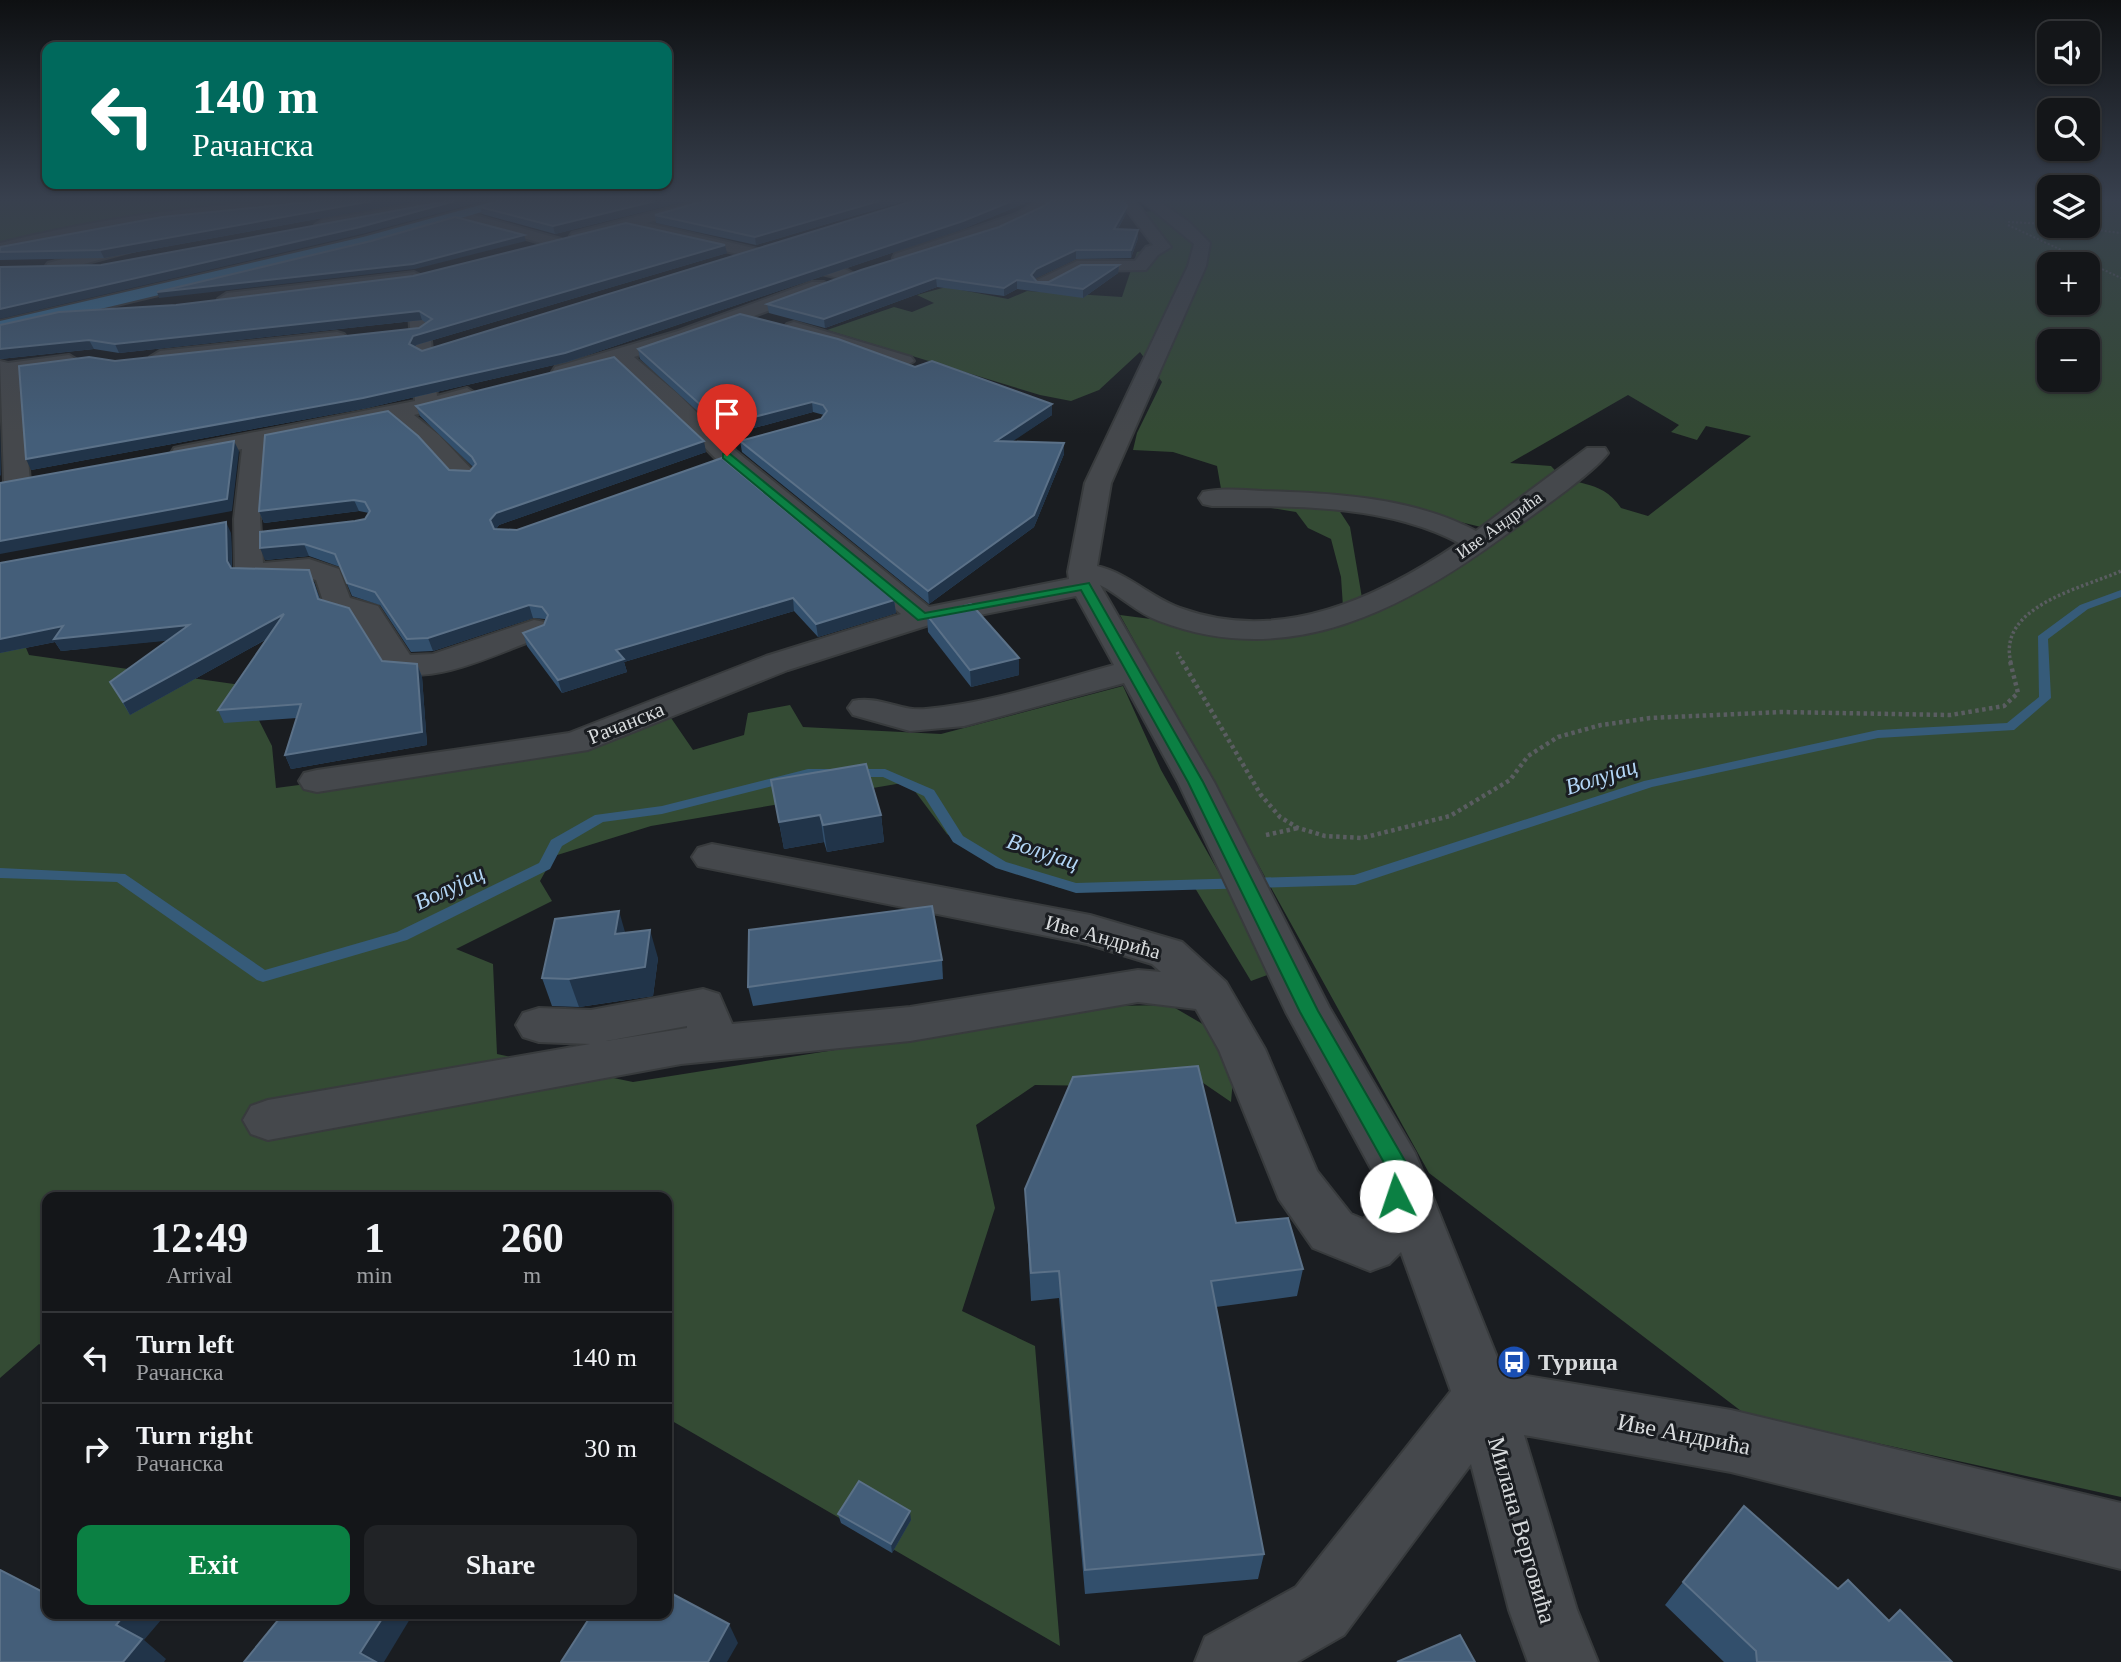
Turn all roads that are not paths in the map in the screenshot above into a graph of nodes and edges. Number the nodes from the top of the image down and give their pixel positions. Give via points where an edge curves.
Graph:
1 (191, 279) edge
2 (392, 279) edge
3 (421, 279) edge
4 (838, 279) edge
5 (1053, 279) edge
6 (1191, 279) edge
7 (1043, 284) edge
8 (203, 302) edge
9 (170, 306) edge
10 (63, 312) junction
11 (741, 315) junction
12 (0, 327) edge
13 (422, 329) junction
14 (396, 331) edge
15 (357, 336) edge
16 (620, 356) junction
17 (94, 358) edge
18 (146, 359) edge
19 (904, 361) edge
20 (3, 368) edge
21 (547, 376) edge
22 (494, 388) edge
23 (426, 404) junction
24 (398, 412) junction
25 (255, 440) junction
26 (1596, 453) dead end
27 (161, 457) edge
28 (464, 475) edge
29 (41, 478) edge
30 (9, 484) edge
31 (1212, 498) dead end
32 (1477, 542) junction
33 (1083, 579) junction
34 (923, 617) junction
35 (534, 629) edge
36 (1134, 670) junction
37 (865, 708) dead end
38 (317, 780) dead end
39 (712, 857) dead end
40 (1209, 994) junction
41 (539, 1025) dead end
42 (715, 1043) junction
43 (268, 1119) dead end
44 (1397, 1168) junction
45 (1483, 1398) junction
46 (2121, 1535) edge
47 (1230, 1662) edge
48 (1563, 1662) edge

1 - 10 main road
2 - 8 street
3 - 13 street
4 - 11 street
5 - 7 street
6 - 33 street via 1098,483
9 - 10 street
10 - 12 main road
11 - 16 street
11 - 19 street
13 - 14 street
13 - 23 street via 431,350
15 - 18 street
16 - 21 street
16 - 34 street via 723,453
17 - 20 street
20 - 30 street via 10,371
22 - 23 street
23 - 24 street
24 - 25 street
24 - 28 street
25 - 27 street
25 - 35 street via 247,528 249,573 309,568 329,575 337,604 367,612 400,665 437,663
26 - 32 street, Иве Андрића
29 - 30 street
31 - 32 street via 1319,501 1419,519
32 - 33 street, Иве Андрића via 1399,591 1313,624 1231,629 1163,612 1108,578
33 - 34 street, Рачанска
33 - 36 street
34 - 38 street, Рачанска via 778,663 576,743
36 - 37 street via 964,716 910,721
36 - 44 street via 1309,1012
39 - 40 street, Иве Андрића via 1090,930 1167,953
40 - 42 street via 1138,986 910,1024
40 - 44 street, Иве Андрића via 1242,1049 1297,1184 1332,1231 1370,1247 1395,1224
41 - 42 street via 591,1027 703,1006
42 - 43 street
44 - 45 street
45 - 46 street, Иве Андрића via 1731,1441
45 - 47 street via 1320,1611
45 - 48 street, Милана Верговића via 1539,1597

